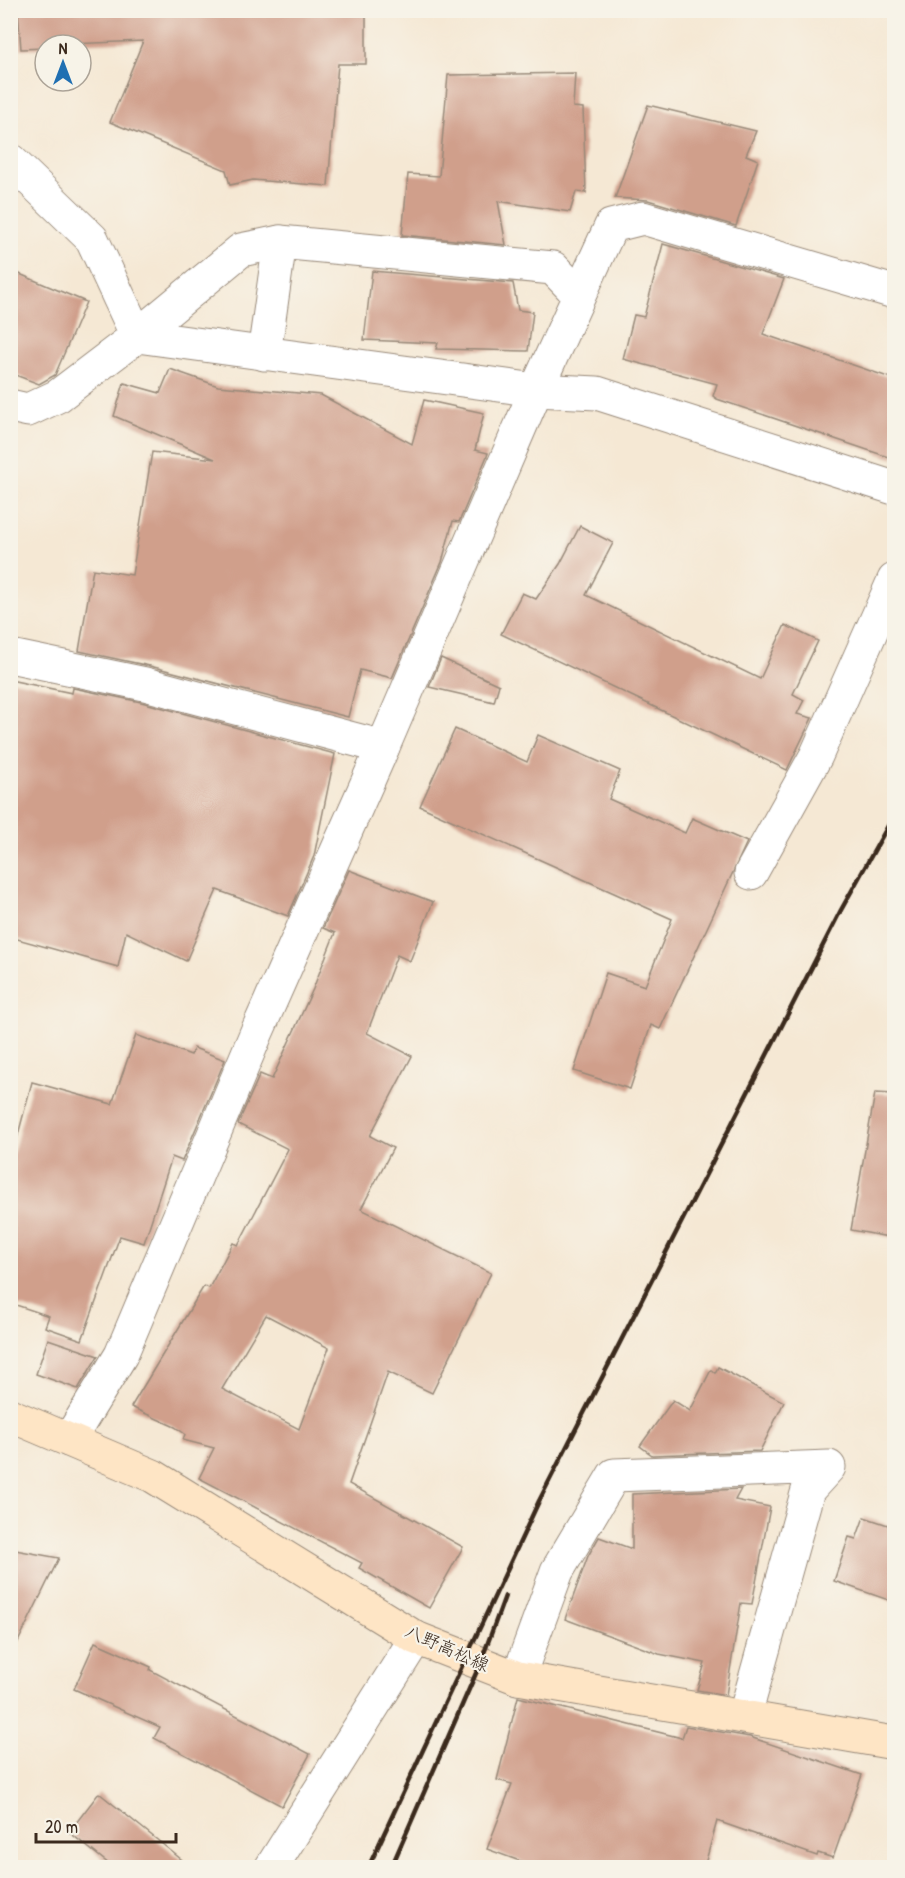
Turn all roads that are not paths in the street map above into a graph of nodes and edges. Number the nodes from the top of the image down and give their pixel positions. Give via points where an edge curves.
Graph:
1 (10, 160) edge
2 (280, 242) junction
3 (894, 291) edge
4 (579, 296) junction
5 (137, 336) junction
6 (264, 354) junction
7 (536, 390) junction
8 (10, 406) edge
9 (894, 488) edge
10 (894, 580) edge
11 (10, 656) edge
12 (383, 747) junction
13 (751, 873) dead end
14 (10, 1415) edge
15 (69, 1440) junction
16 (416, 1638) junction
17 (518, 1678) junction
18 (745, 1715) junction
19 (894, 1743) edge
20 (270, 1868) edge

1 - 5 street via 92,238
2 - 4 street via 552,268
2 - 5 street via 241,250
2 - 6 street
3 - 4 street via 643,219 611,226
4 - 7 street
5 - 6 street
5 - 8 street via 58,396 28,410
6 - 7 street
7 - 9 street via 597,393
7 - 12 street
10 - 13 street via 816,756
11 - 12 street via 145,684
12 - 15 street via 256,1034 121,1355
14 - 15 main road, 八野高松線
15 - 16 main road, 八野高松線 via 153,1476
16 - 17 main road, 八野高松線
16 - 20 street
17 - 18 main road, 八野高松線
17 - 18 street via 557,1571 614,1475 829,1467 808,1491
18 - 19 main road, 八野高松線

